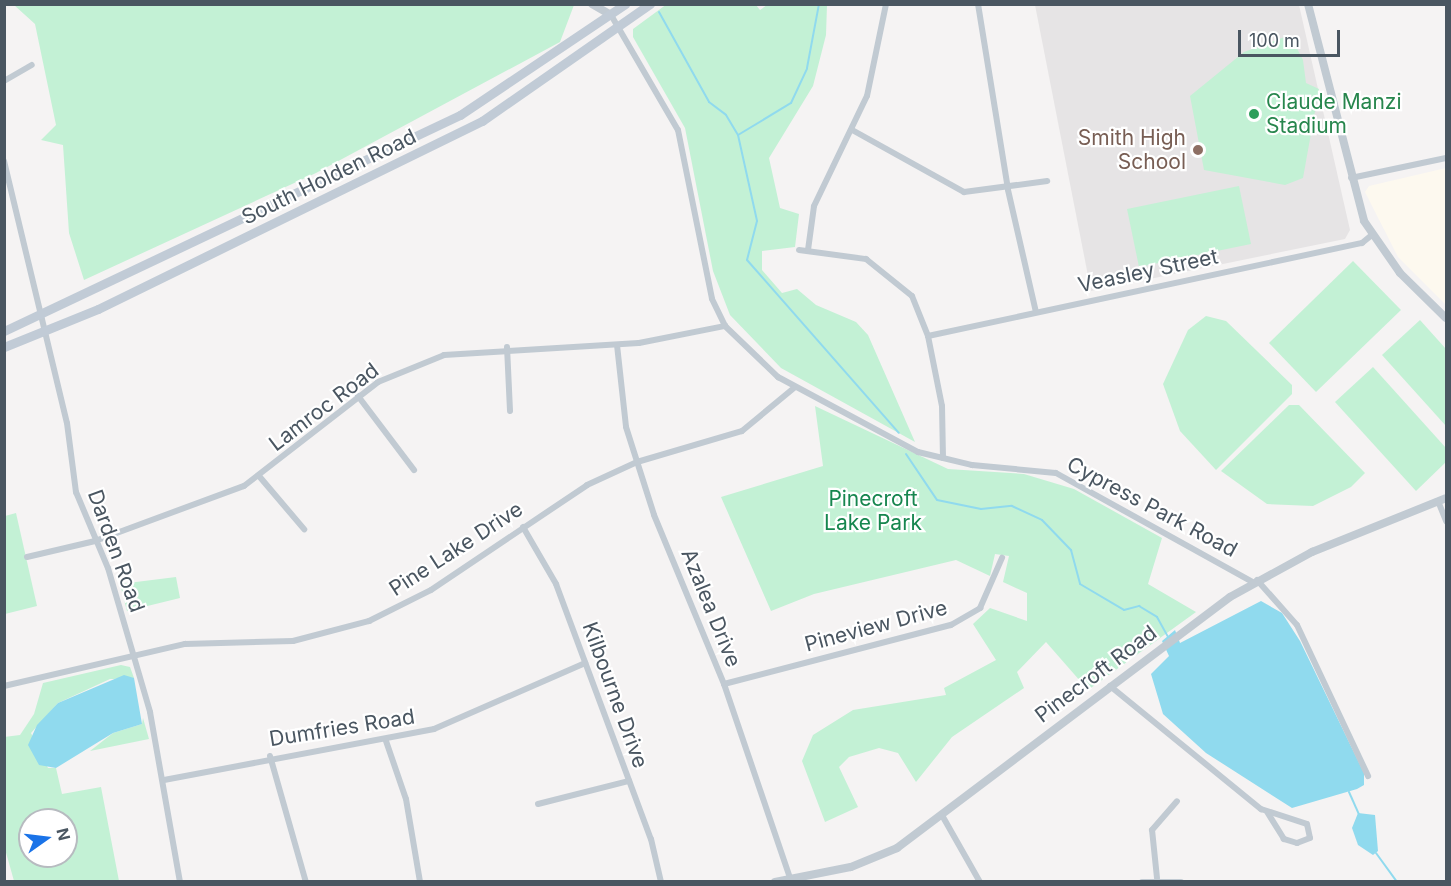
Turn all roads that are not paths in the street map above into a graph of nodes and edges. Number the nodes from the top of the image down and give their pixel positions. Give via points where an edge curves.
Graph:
1 (592, 4) edge
2 (608, 4) edge
3 (625, 4) edge
4 (650, 4) edge
5 (886, 4) edge
6 (978, 4) edge
7 (1308, 4) edge
8 (611, 15) junction
9 (619, 27) junction
10 (32, 65) dead end
11 (4, 81) edge
12 (854, 131) junction
13 (1446, 158) edge
14 (4, 161) edge
15 (1351, 178) junction
16 (1047, 181) dead end
17 (1008, 190) junction
18 (1373, 234) junction
19 (800, 250) dead end
20 (808, 250) junction
21 (1036, 312) junction
22 (41, 317) junction
23 (1446, 318) edge
24 (725, 326) junction
25 (4, 331) edge
26 (44, 333) junction
27 (928, 336) junction
28 (617, 345) junction
29 (4, 347) edge
30 (507, 347) junction
31 (794, 388) junction
32 (358, 396) junction
33 (510, 411) dead end
34 (943, 458) junction
35 (637, 462) junction
36 (414, 470) dead end
37 (259, 476) junction
38 (1446, 498) edge
39 (1438, 501) junction
40 (1446, 521) edge
41 (523, 527) junction
42 (304, 529) dead end
43 (94, 541) junction
44 (27, 557) dead end
45 (1002, 558) dead end
46 (1255, 581) junction
47 (133, 654) junction
48 (585, 663) junction
49 (724, 684) junction
50 (4, 686) edge
51 (1110, 686) junction
52 (386, 741) junction
53 (270, 756) junction
54 (1368, 776) dead end
55 (164, 780) junction
56 (629, 781) junction
57 (1177, 801) dead end
58 (538, 804) dead end
59 (1268, 813) junction
60 (943, 817) junction
61 (1157, 878) junction
62 (791, 880) edge
63 (180, 882) edge
64 (306, 882) edge
65 (420, 882) edge
66 (661, 882) edge
67 (775, 882) edge
68 (980, 882) edge
69 (1142, 882) edge
70 (1181, 882) edge

1 - 8 street
2 - 8 street
3 - 8 main road, South Holden Road
4 - 9 main road, South Holden Road
5 - 12 street via 874,73
6 - 17 street
7 - 15 street
8 - 9 street, Cypress Park Road
8 - 22 main road, South Holden Road via 460,116
9 - 24 street, Cypress Park Road via 678,130 702,261
9 - 26 main road, South Holden Road via 482,121
10 - 11 street
12 - 17 street via 964,192
12 - 20 street via 814,206
13 - 15 street
14 - 22 street, Darden Road
15 - 18 street
16 - 17 street
17 - 21 street
18 - 21 street, Veasley Street via 1362,243
18 - 23 street via 1401,273
19 - 20 street
20 - 27 street via 866,260 885,269 912,296
21 - 27 street, Veasley Street
22 - 25 main road, South Holden Road
22 - 26 street, Darden Road
24 - 28 street, Lamroc Road via 671,339
24 - 31 street, Cypress Park Road
26 - 29 main road, South Holden Road
26 - 43 street, Darden Road via 67,423 76,492
27 - 34 street via 942,406
28 - 30 street, Lamroc Road
28 - 35 street, Azalea Drive via 626,427
30 - 32 street, Lamroc Road via 444,355 398,372
30 - 33 street
31 - 34 street, Cypress Park Road via 918,452
31 - 35 street, Pine Lake Drive via 742,431
32 - 36 street
32 - 37 street, Lamroc Road
34 - 46 street, Cypress Park Road via 1056,473
35 - 41 street, Pine Lake Drive via 560,500
35 - 49 street, Azalea Drive
37 - 42 street
37 - 43 street, Lamroc Road via 227,493
38 - 39 street, Pinecroft Road
39 - 40 street
39 - 46 street, Pinecroft Road
41 - 47 street, Pine Lake Drive via 431,590 369,621 293,641 185,644
41 - 48 street, Kilbourne Drive via 550,570
43 - 44 street, Lamroc Road
43 - 47 street, Darden Road
45 - 49 street, Pineview Drive via 980,608 951,625
46 - 51 street, Pinecroft Road
46 - 54 street, Cypress Park Road via 1297,625
47 - 50 street, Pine Lake Drive
47 - 55 street, Darden Road
48 - 52 street, Dumfries Road via 434,729
48 - 56 street, Kilbourne Drive
49 - 62 street, Azalea Drive
51 - 59 street
51 - 60 street, Pinecroft Road
52 - 53 street, Dumfries Road
52 - 65 street via 406,799
53 - 55 street, Dumfries Road
53 - 64 street
55 - 63 street, Darden Road
56 - 58 street
56 - 66 street, Kilbourne Drive
57 - 61 street via 1152,830
59 - 59 street via 1300,820 1311,828 1310,838 1292,843
60 - 62 street, Pinecroft Road via 876,859
60 - 68 street
61 - 69 street
61 - 70 street
62 - 67 street, Pinecroft Road

